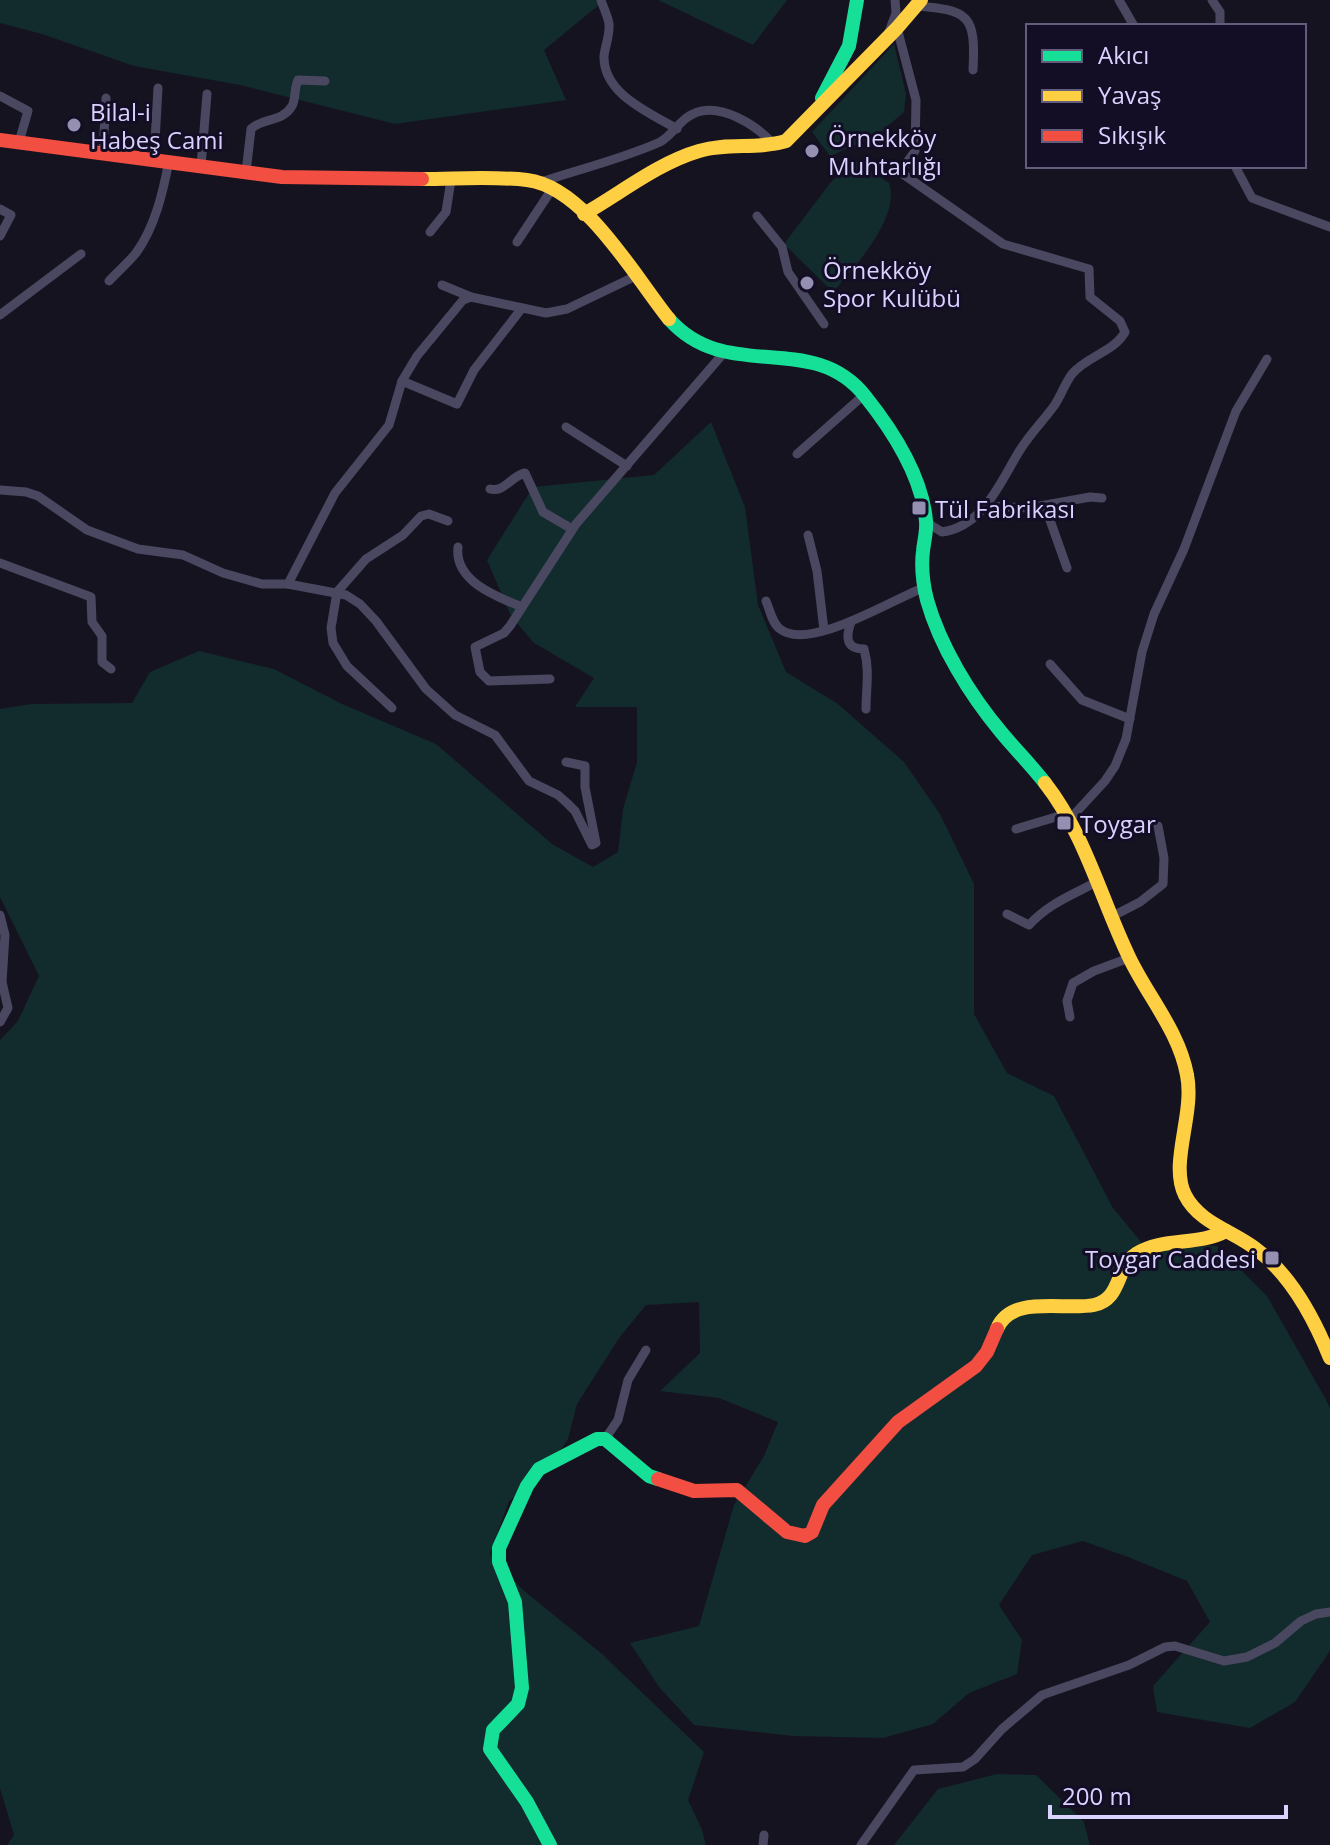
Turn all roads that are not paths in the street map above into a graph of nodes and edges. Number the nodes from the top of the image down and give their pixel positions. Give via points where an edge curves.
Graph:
1 (601, 0) edge
2 (857, 0) edge
3 (895, 0) edge
4 (1119, 0) edge
5 (1212, 0) edge
6 (919, 3) edge
7 (1133, 24) edge
8 (1220, 24) edge
9 (892, 33) junction
10 (973, 70) dead end
11 (325, 81) dead end
12 (158, 88) dead end
13 (207, 94) dead end
14 (0, 96) edge
15 (106, 98) dead end
16 (819, 106) junction
17 (677, 129) junction
18 (0, 140) edge
19 (19, 142) junction
20 (775, 146) junction
21 (103, 152) junction
22 (161, 160) junction
23 (201, 166) junction
24 (1236, 168) edge
25 (246, 172) junction
26 (451, 180) junction
27 (546, 186) junction
28 (0, 209) edge
29 (584, 214) junction
30 (757, 216) dead end
31 (1330, 227) edge
32 (430, 232) dead end
33 (0, 236) edge
34 (517, 242) dead end
35 (81, 254) dead end
36 (638, 275) junction
37 (109, 281) dead end
38 (442, 285) dead end
39 (471, 297) junction
40 (522, 308) junction
41 (3, 310) edge
42 (824, 324) dead end
43 (722, 355) junction
44 (1267, 359) dead end
45 (402, 381) junction
46 (865, 394) junction
47 (566, 427) dead end
48 (797, 454) dead end
49 (627, 466) junction
50 (490, 489) dead end
51 (0, 490) edge
52 (1102, 498) dead end
53 (985, 506) junction
54 (1045, 506) junction
55 (448, 521) dead end
56 (926, 522) junction
57 (572, 529) junction
58 (808, 535) dead end
59 (458, 547) dead end
60 (0, 563) edge
61 (1067, 568) dead end
62 (288, 584) junction
63 (923, 588) junction
64 (337, 592) junction
65 (766, 601) dead end
66 (522, 607) junction
67 (851, 622) junction
68 (824, 630) junction
69 (1050, 664) dead end
70 (111, 669) dead end
71 (550, 679) dead end
72 (392, 708) dead end
73 (866, 709) dead end
74 (1130, 719) junction
75 (566, 762) dead end
76 (1068, 817) junction
77 (1158, 826) dead end
78 (1016, 829) dead end
79 (1098, 881) junction
80 (1007, 914) dead end
81 (0, 915) edge
82 (1111, 917) junction
83 (1129, 958) junction
84 (1070, 1017) dead end
85 (0, 1022) edge
86 (1226, 1231) junction
87 (646, 1350) dead end
88 (1330, 1358) edge
89 (605, 1439) junction
90 (1330, 1612) edge
91 (550, 1845) edge
92 (861, 1845) edge

1 - 17 street via 609,23 606,71 627,98
2 - 16 main road via 849,46
3 - 9 street
4 - 7 street
5 - 8 street
6 - 9 main road
6 - 10 street via 965,17 972,34
9 - 16 main road
9 - 53 street via 916,100 915,151 900,172 1003,244 1089,269 1090,297 1120,321 1125,332 1119,342 1072,374
11 - 25 street via 298,80 289,110 251,129
12 - 22 street
13 - 23 street
14 - 19 street via 28,111
15 - 21 street
16 - 20 main road
17 - 20 street via 691,114 722,113 747,120
17 - 27 street via 661,141
18 - 19 main road
19 - 21 main road
20 - 29 main road via 709,148
21 - 22 main road
22 - 23 main road
22 - 37 street via 164,186 153,219 136,252
23 - 25 main road
24 - 31 street via 1252,198
25 - 26 main road via 316,179
26 - 27 main road via 528,180
26 - 32 street via 446,212
27 - 29 main road
27 - 34 street
28 - 33 street via 11,215
29 - 36 main road
30 - 42 street via 782,247 788,272
35 - 41 street
36 - 40 street via 567,309 546,313
36 - 43 main road via 678,329
38 - 39 street
39 - 40 street
39 - 45 street via 417,356
40 - 45 street via 474,370 457,404
43 - 46 main road via 818,362 841,372
43 - 49 street
44 - 74 street via 1236,411 1154,614
45 - 62 street via 389,425 335,493
46 - 48 street
46 - 56 main road via 900,450
47 - 49 street
49 - 57 street
50 - 57 street via 501,489 525,473 543,512
51 - 62 street via 38,496 87,530 138,549 183,555 262,584
52 - 54 street
53 - 54 street
53 - 56 street via 951,531
54 - 61 street
55 - 64 street via 421,516 366,559
56 - 63 main road
57 - 66 street
58 - 68 street
59 - 66 street via 467,576 494,596
60 - 70 street via 91,597 92,622 102,636 102,662
62 - 64 street
63 - 67 street
63 - 76 main road via 942,637 987,715
64 - 72 street via 333,643 347,666
64 - 75 street via 360,604 445,707 495,735 529,781 567,803 592,845 596,843 585,766
65 - 68 street via 781,630 806,635
66 - 71 street via 504,633 475,647 480,672 498,682
67 - 68 street
67 - 73 street via 847,639 866,656
69 - 74 street via 1082,700
74 - 76 street via 1115,766
76 - 78 street
76 - 79 main road
77 - 82 street via 1163,884
79 - 80 street via 1058,900 1029,925
79 - 82 main road
81 - 85 street via 8,1008
82 - 83 main road
83 - 84 street via 1073,983 1067,1001
83 - 86 main road via 1174,1032 1187,1070 1190,1110 1182,1187 1195,1208
86 - 88 main road via 1280,1272
86 - 89 main road via 1135,1255 1121,1267 1113,1293 1100,1303 1007,1313 981,1361 898,1422 823,1505 812,1532 805,1536 787,1532 737,1490 694,1491 649,1476
87 - 89 street
89 - 91 main road via 539,1469 499,1548 515,1602 522,1688 514,1710 493,1730 490,1749
90 - 92 street via 1301,1621 1247,1657 1224,1661 1165,1647 1042,1695 963,1767 914,1770

